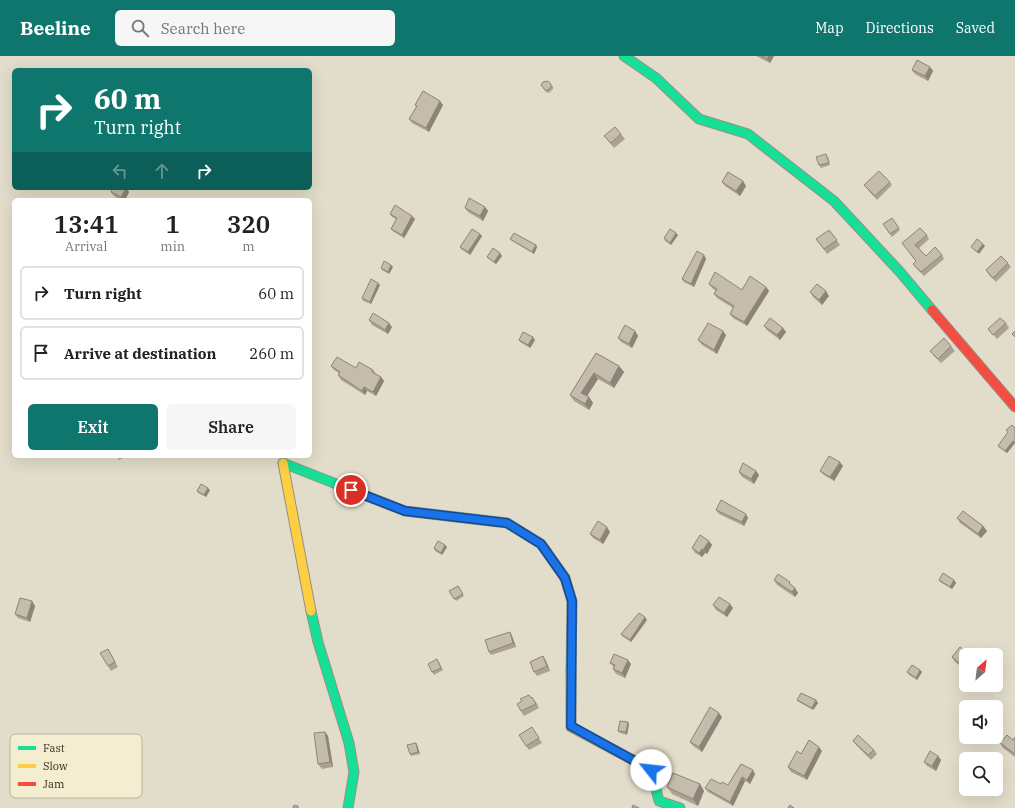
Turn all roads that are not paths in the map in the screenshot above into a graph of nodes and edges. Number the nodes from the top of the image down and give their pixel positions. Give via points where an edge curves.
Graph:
1 (624, 56) edge
2 (1015, 406) edge
3 (348, 808) edge
4 (680, 808) edge

1 - 2 street via 656,78 699,119 748,134 834,201 900,272
3 - 4 street via 354,772 349,743 318,642 283,463 405,511 507,523 541,544 565,578 572,601 571,726 651,770 659,801

